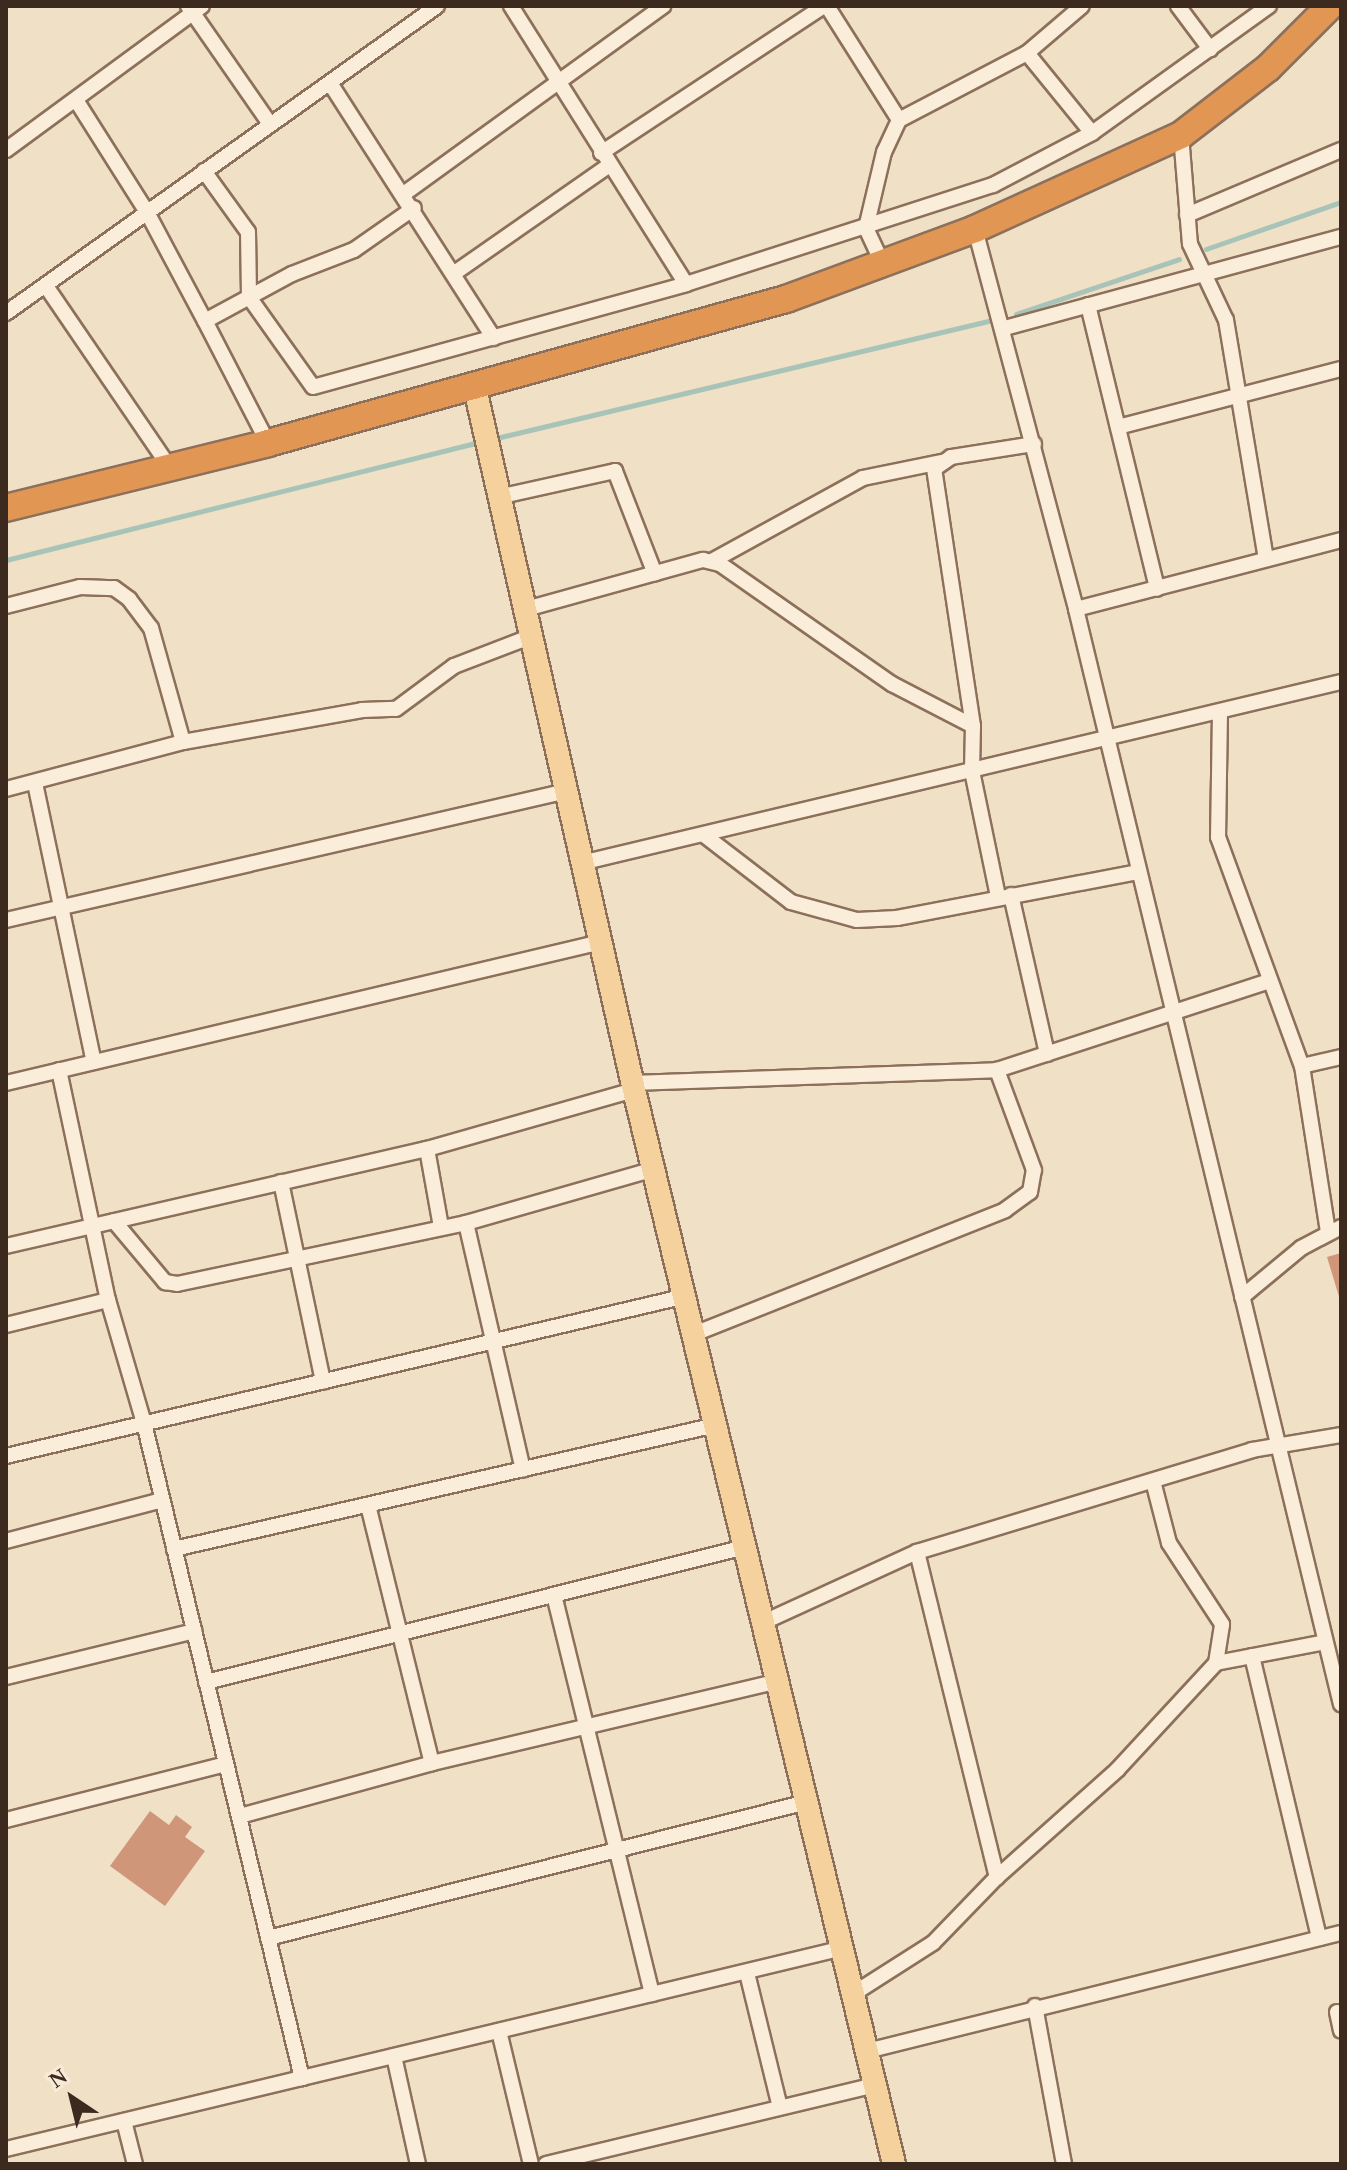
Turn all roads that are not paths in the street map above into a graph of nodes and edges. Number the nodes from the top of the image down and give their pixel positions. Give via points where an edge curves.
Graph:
1 (437, 6) edge
2 (511, 6) edge
3 (663, 6) edge
4 (825, 6) edge
5 (1082, 6) edge
6 (1178, 6) edge
7 (1269, 6) edge
8 (1330, 6) edge
9 (194, 8) edge
10 (1062, 12) edge
11 (1210, 49) junction
12 (1027, 53) junction
13 (559, 81) junction
14 (330, 83) junction
15 (76, 100) junction
16 (899, 120) junction
17 (270, 124) junction
18 (1092, 133) junction
19 (1181, 135) junction
20 (6, 150) edge
21 (1341, 150) edge
22 (604, 160) junction
23 (204, 171) junction
24 (405, 193) junction
25 (414, 208) junction
26 (148, 214) junction
27 (1187, 215) junction
28 (866, 228) junction
29 (975, 229) junction
30 (1341, 237) edge
31 (882, 263) junction
32 (456, 272) junction
33 (1206, 273) junction
34 (686, 284) junction
35 (46, 286) junction
36 (249, 297) junction
37 (1088, 305) junction
38 (6, 313) edge
39 (205, 321) junction
40 (1005, 328) junction
41 (494, 338) junction
42 (1341, 369) edge
43 (474, 384) junction
44 (1236, 395) junction
45 (1118, 427) junction
46 (268, 443) junction
47 (1034, 444) junction
48 (941, 462) junction
49 (171, 469) junction
50 (498, 497) junction
51 (6, 508) edge
52 (1341, 540) edge
53 (1266, 559) junction
54 (712, 561) junction
55 (655, 574) junction
56 (1157, 589) junction
57 (6, 606) edge
58 (526, 609) junction
59 (1076, 609) junction
60 (532, 636) junction
61 (1341, 682) edge
62 (1220, 712) junction
63 (973, 726) junction
64 (1105, 740) junction
65 (183, 742) junction
66 (972, 771) junction
67 (35, 783) junction
68 (6, 789) edge
69 (567, 791) junction
70 (704, 835) junction
71 (581, 863) junction
72 (1139, 872) junction
73 (1004, 895) junction
74 (60, 907) junction
75 (6, 920) edge
76 (601, 942) junction
77 (1269, 981) junction
78 (1173, 1008) junction
79 (1047, 1054) junction
80 (1341, 1057) edge
81 (94, 1062) junction
82 (1302, 1066) junction
83 (59, 1070) junction
84 (997, 1070) junction
85 (6, 1083) edge
86 (633, 1086) junction
87 (427, 1149) junction
88 (654, 1169) junction
89 (281, 1182) junction
90 (114, 1221) junction
91 (466, 1223) junction
92 (90, 1224) junction
93 (441, 1227) junction
94 (1335, 1229) edge
95 (6, 1246) edge
96 (301, 1260) junction
97 (686, 1296) junction
98 (1242, 1297) junction
99 (108, 1300) junction
100 (6, 1325) edge
101 (694, 1334) junction
102 (494, 1342) junction
103 (323, 1382) junction
104 (144, 1423) junction
105 (716, 1425) junction
106 (1341, 1435) edge
107 (1277, 1444) junction
108 (6, 1456) edge
109 (523, 1469) junction
110 (1153, 1481) junction
111 (162, 1500) junction
112 (368, 1505) junction
113 (6, 1541) edge
114 (745, 1547) junction
115 (174, 1549) junction
116 (917, 1552) junction
117 (554, 1595) junction
118 (764, 1622) junction
119 (194, 1631) junction
120 (400, 1634) junction
121 (1325, 1642) junction
122 (1252, 1656) junction
123 (1216, 1663) junction
124 (6, 1677) edge
125 (778, 1681) junction
126 (206, 1682) junction
127 (1341, 1704) edge
128 (586, 1726) junction
129 (432, 1763) junction
130 (226, 1764) junction
131 (807, 1802) junction
132 (240, 1816) junction
133 (6, 1820) edge
134 (615, 1853) junction
135 (997, 1877) junction
136 (1341, 1933) edge
137 (268, 1938) junction
138 (1319, 1938) junction
139 (843, 1948) junction
140 (747, 1973) junction
141 (652, 1994) junction
142 (853, 1994) junction
143 (1035, 2006) junction
144 (1337, 2012) dead end
145 (499, 2031) junction
146 (1341, 2031) edge
147 (867, 2051) junction
148 (394, 2056) junction
149 (302, 2078) junction
150 (876, 2085) junction
151 (780, 2107) junction
152 (124, 2121) junction
153 (6, 2149) edge
154 (891, 2163) edge
155 (135, 2164) edge
156 (418, 2164) edge
157 (531, 2164) edge
158 (546, 2164) edge
159 (1064, 2164) edge

1 - 14 street
2 - 13 street
3 - 13 street
4 - 16 street
4 - 22 street
5 - 10 street
6 - 11 street
7 - 11 street
8 - 19 highway via 1268,68
9 - 15 street
9 - 17 street
10 - 12 street
11 - 18 street
12 - 16 street
12 - 18 street
13 - 22 street
13 - 24 street
14 - 17 street
14 - 24 street
15 - 20 street
15 - 26 street
16 - 28 street via 884,152
17 - 23 street
18 - 28 street via 993,185
19 - 27 street
19 - 29 highway
21 - 27 street
22 - 32 street
22 - 34 street
23 - 26 street
23 - 36 street via 248,232
24 - 25 street
25 - 32 street
25 - 36 street via 354,250
26 - 35 street
26 - 39 street
27 - 33 street via 1192,254
28 - 31 street
28 - 34 street
29 - 31 highway
29 - 40 street
30 - 33 street
31 - 43 highway via 786,299
32 - 41 street
33 - 37 street
33 - 44 street via 1226,320
34 - 41 street
35 - 38 street
35 - 49 street
36 - 39 street
36 - 41 street via 313,387
37 - 40 street
37 - 45 street
39 - 46 street
40 - 47 street
42 - 44 street
43 - 46 highway
43 - 50 main road
44 - 45 street
44 - 53 street
45 - 56 street
46 - 49 highway
47 - 48 street
47 - 59 street
48 - 54 street via 863,478
48 - 63 street via 933,481
49 - 51 highway
50 - 55 street via 615,471
50 - 58 main road
52 - 53 street
53 - 56 street
54 - 55 street
54 - 63 street via 892,684
55 - 58 street
56 - 59 street
57 - 65 street via 80,587 114,588 129,599 151,628
58 - 60 main road
59 - 64 street
60 - 65 street via 454,666 396,709 362,710
60 - 69 main road
61 - 62 street
62 - 64 street
62 - 77 street via 1218,837
63 - 66 street
64 - 66 street
64 - 72 street
65 - 67 street
66 - 70 street
66 - 73 street
67 - 68 street
67 - 74 street
69 - 71 main road
69 - 74 street
70 - 71 street
70 - 73 street via 791,902 834,918 897,918
71 - 76 main road
72 - 73 street
72 - 78 street
73 - 79 street
74 - 75 street
74 - 81 street
76 - 81 street
76 - 86 main road
77 - 78 street
77 - 82 street
78 - 79 street
78 - 98 street
79 - 84 street
80 - 82 street
81 - 83 street
82 - 94 street
83 - 85 street
83 - 92 street
84 - 86 street
84 - 101 street via 1034,1170 1030,1192 1005,1210
86 - 87 street
86 - 88 main road
87 - 89 street
87 - 93 street
88 - 91 street
88 - 97 main road
89 - 90 street
89 - 96 street
90 - 92 street
90 - 96 street via 165,1282 210,1280
91 - 93 street
91 - 102 street
92 - 95 street
92 - 99 street
93 - 96 street
94 - 98 street
96 - 103 street
97 - 101 main road
97 - 102 street
98 - 107 street
99 - 100 street
99 - 104 street
101 - 105 main road
102 - 103 street
102 - 109 street
103 - 104 street
104 - 108 street
104 - 111 street
105 - 109 street
105 - 114 main road
106 - 107 street
107 - 110 street
107 - 121 street
109 - 112 street
110 - 116 street
110 - 123 street via 1169,1543 1222,1624
111 - 113 street
111 - 115 street
112 - 115 street
112 - 120 street
114 - 117 street
114 - 118 main road
115 - 119 street
116 - 118 street
116 - 135 street
117 - 120 street
117 - 128 street
118 - 125 main road
119 - 124 street
119 - 126 street
120 - 126 street
120 - 129 street
121 - 122 street
121 - 127 street
122 - 123 street
122 - 138 street
123 - 135 street via 1117,1770
125 - 128 street
125 - 131 main road
126 - 130 street
128 - 129 street
128 - 134 street
129 - 132 street
130 - 132 street
130 - 133 street
131 - 134 street
131 - 139 main road
132 - 137 street
134 - 137 street
134 - 141 street
135 - 142 street via 933,1943
136 - 138 street
137 - 149 street
138 - 143 street
139 - 140 street
139 - 142 main road
140 - 141 street
140 - 151 street
141 - 145 street
142 - 147 main road
143 - 147 street
143 - 159 street
144 - 146 street
145 - 148 street
145 - 157 street
147 - 150 main road
148 - 149 street
148 - 156 street
149 - 152 street
150 - 151 street
150 - 154 main road
151 - 158 street
152 - 153 street
152 - 155 street

